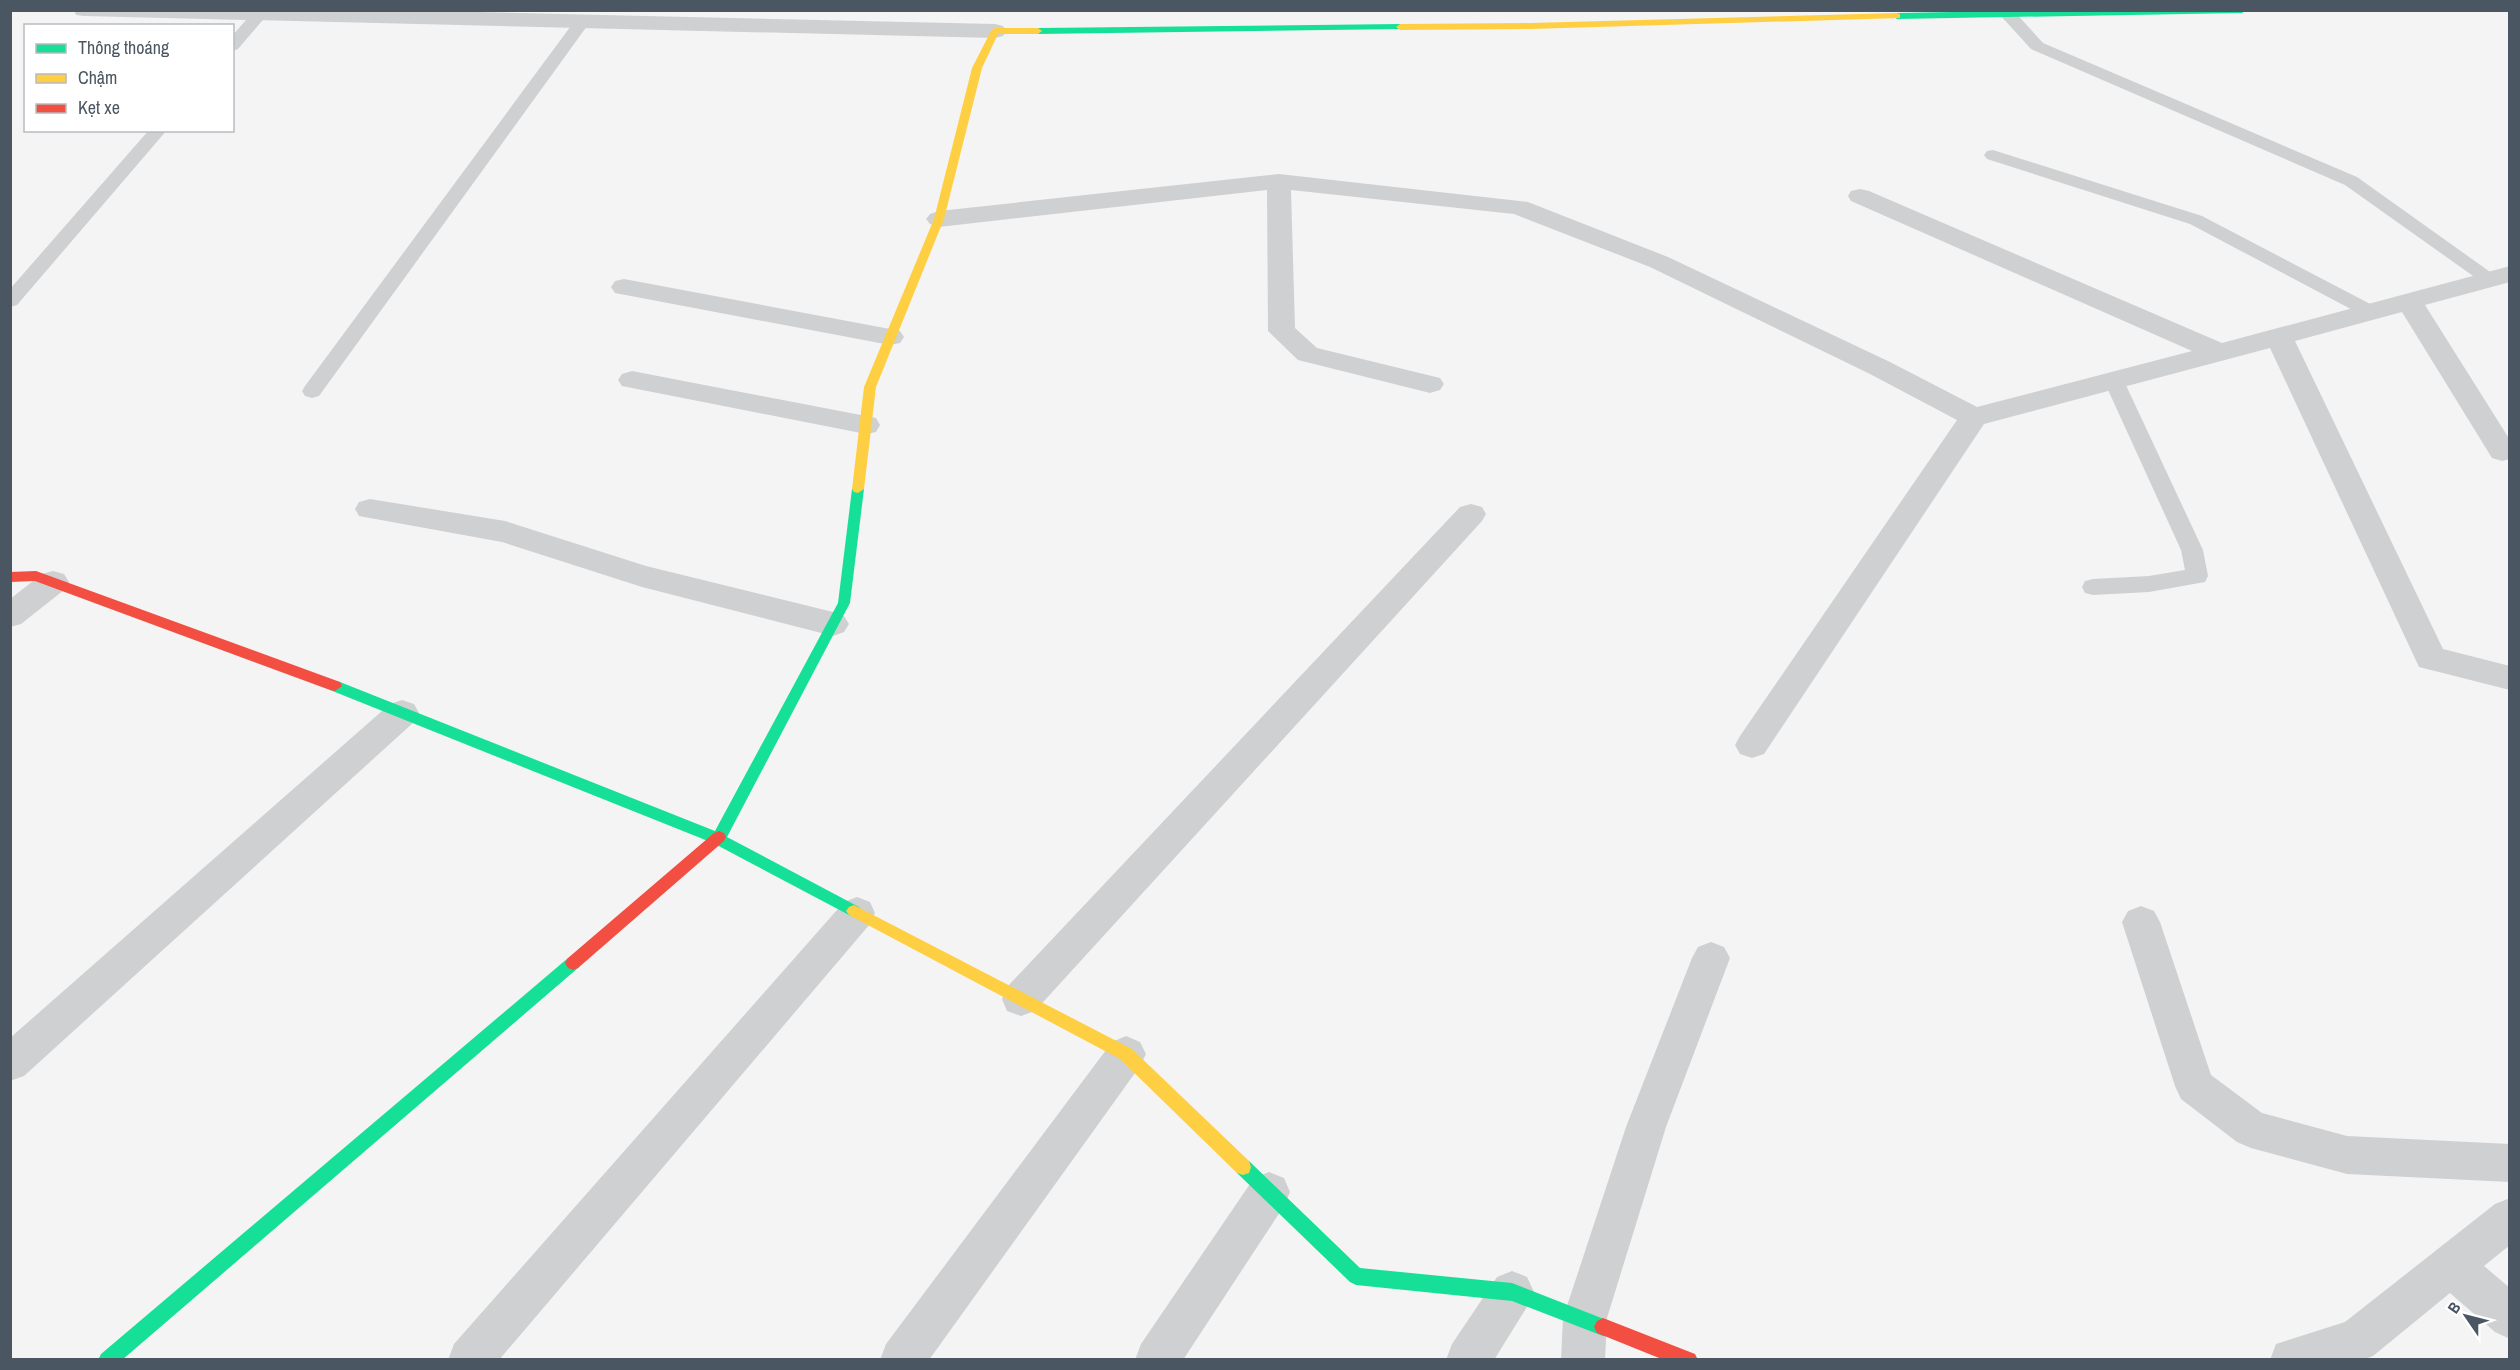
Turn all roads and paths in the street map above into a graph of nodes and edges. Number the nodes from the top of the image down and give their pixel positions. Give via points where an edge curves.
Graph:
1 (84, 10) edge
2 (2242, 10) edge
3 (2006, 12) junction
4 (247, 13) edge
5 (582, 22) junction
6 (995, 31) junction
7 (234, 42) edge
8 (157, 132) edge
9 (1993, 155) dead end
10 (1279, 181) junction
11 (1860, 196) dead end
12 (939, 219) junction
13 (2500, 276) edge
14 (624, 287) dead end
15 (10, 301) edge
16 (2409, 301) junction
17 (2371, 312) junction
18 (890, 337) junction
19 (2279, 337) junction
20 (2220, 353) junction
21 (632, 380) dead end
22 (2114, 381) junction
23 (1430, 384) dead end
24 (312, 391) dead end
25 (1974, 417) junction
26 (866, 425) junction
27 (2502, 451) dead end
28 (370, 509) dead end
29 (1471, 514) dead end
30 (10, 577) edge
31 (53, 582) junction
32 (2093, 586) dead end
33 (10, 616) edge
34 (833, 624) junction
35 (2510, 678) edge
36 (402, 713) junction
37 (1752, 745) dead end
38 (718, 839) junction
39 (857, 913) junction
40 (2141, 922) dead end
41 (1711, 958) dead end
42 (1021, 999) junction
43 (1126, 1054) junction
44 (10, 1063) edge
45 (2510, 1163) edge
46 (1269, 1192) junction
47 (2510, 1218) edge
48 (2451, 1265) junction
49 (1512, 1292) junction
50 (2510, 1317) edge
51 (1584, 1339) edge
52 (107, 1359) edge
53 (470, 1359) edge
54 (902, 1359) edge
55 (1157, 1359) edge
56 (1468, 1359) edge
57 (1689, 1359) edge
58 (2292, 1359) edge

1 - 4 street
2 - 3 street
3 - 6 street via 1530,26
3 - 13 lane via 2037,46 2351,182
4 - 5 street
4 - 7 lane
5 - 6 street
5 - 24 lane
6 - 12 street via 977,68
8 - 15 lane
9 - 17 lane via 2196,220
10 - 12 street
10 - 23 street via 1282,331 1308,354
10 - 25 street via 1519,207 1659,262
11 - 20 street
12 - 18 street
13 - 16 street
14 - 18 street
16 - 17 street
16 - 27 street
17 - 19 street
18 - 26 street via 870,387
19 - 20 street
19 - 35 street via 2431,658
20 - 22 street
21 - 26 street
22 - 25 street
22 - 32 lane via 2192,550 2198,576 2149,584
25 - 37 street
26 - 34 street via 844,603
28 - 34 street via 505,532 642,576
29 - 42 street
30 - 31 street via 36,576
31 - 33 street
31 - 36 street via 282,664
34 - 38 street
36 - 38 street
36 - 44 street
38 - 39 street
38 - 52 street
39 - 42 street
39 - 53 street
40 - 45 street via 2195,1086 2251,1129 2347,1155
41 - 51 street via 1646,1128
42 - 43 street
43 - 46 street
43 - 54 street
46 - 49 street via 1356,1276
46 - 55 street
47 - 48 street
48 - 50 street
48 - 58 street via 2357,1340
49 - 51 street
49 - 56 street
51 - 57 street

